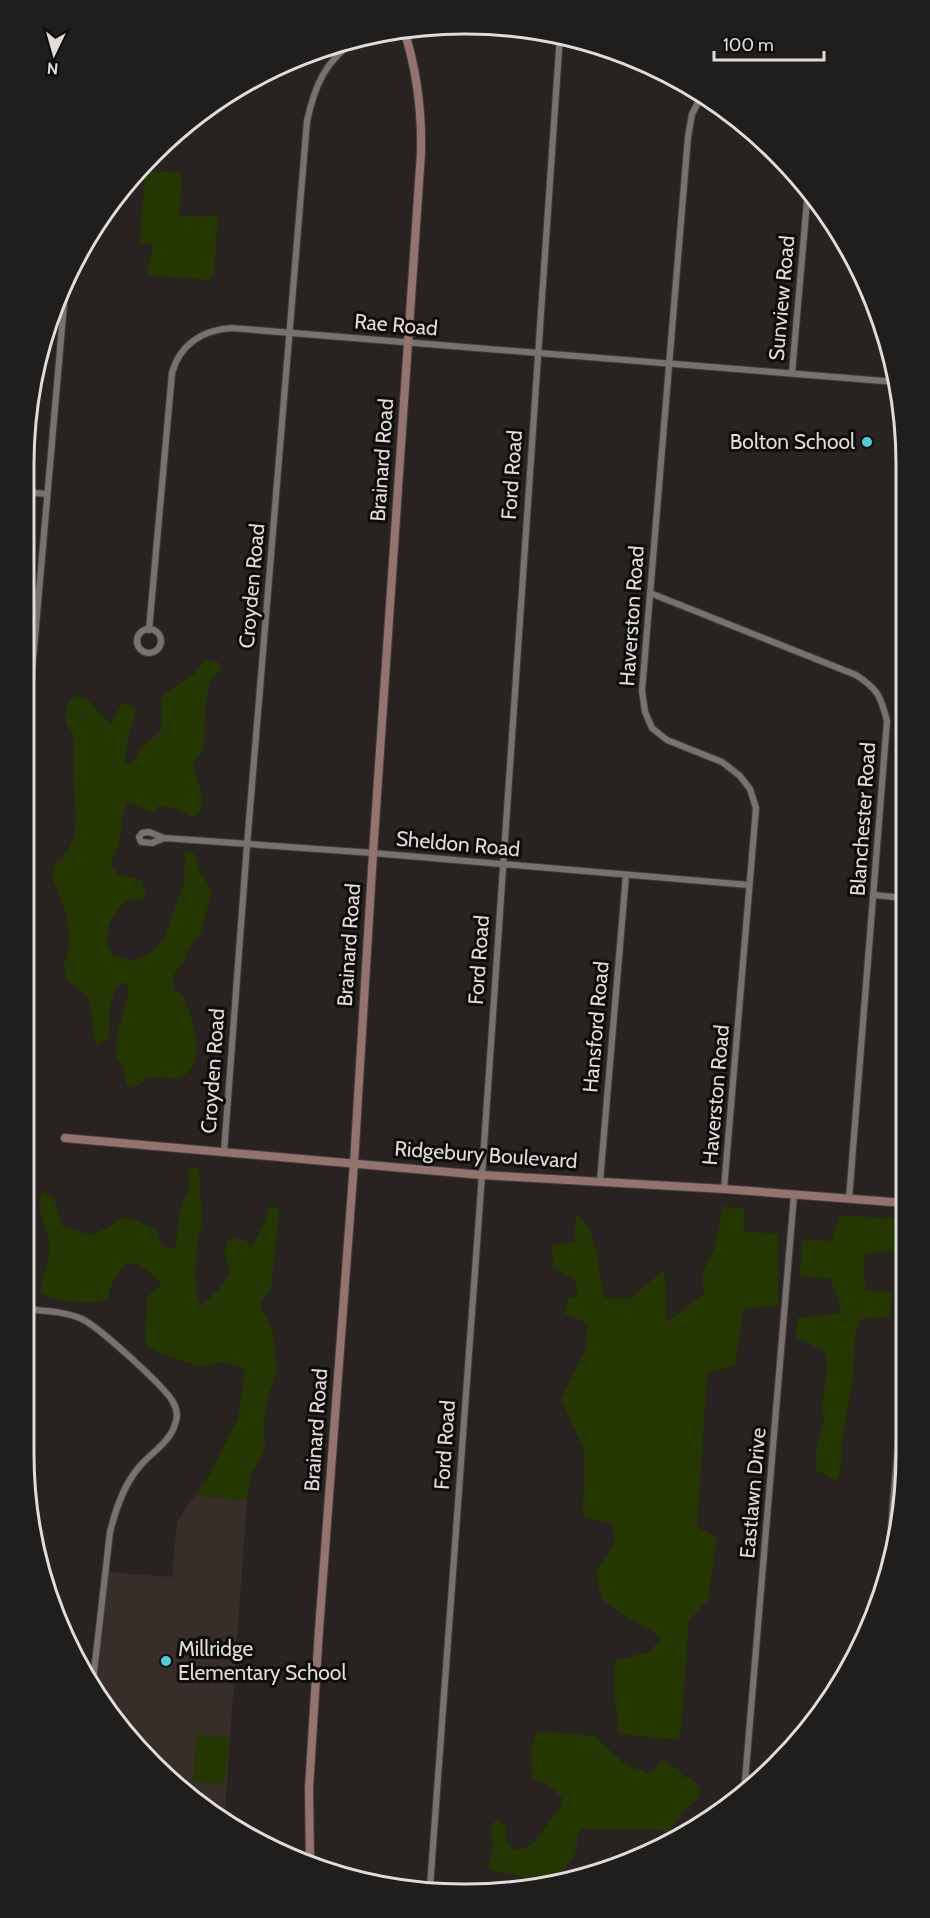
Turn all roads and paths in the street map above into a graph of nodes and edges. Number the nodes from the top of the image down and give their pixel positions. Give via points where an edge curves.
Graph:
1 (406, 38) edge
2 (559, 45) edge
3 (338, 54) edge
4 (698, 103) edge
5 (807, 203) edge
6 (64, 309) edge
7 (290, 333) junction
8 (408, 342) junction
9 (538, 353) junction
10 (670, 363) junction
11 (792, 373) junction
12 (887, 381) edge
13 (34, 493) edge
14 (48, 494) junction
15 (650, 593) junction
16 (149, 630) dead end
17 (34, 652) edge
18 (164, 838) dead end
19 (247, 845) junction
20 (373, 853) junction
21 (502, 865) junction
22 (626, 875) junction
23 (749, 885) junction
24 (874, 895) junction
25 (896, 897) edge
26 (65, 1138) dead end
27 (224, 1152) junction
28 (354, 1163) junction
29 (482, 1175) junction
30 (600, 1181) junction
31 (724, 1189) junction
32 (794, 1195) junction
33 (849, 1199) junction
34 (896, 1202) edge
35 (34, 1310) edge
36 (895, 1468) edge
37 (892, 1511) edge
38 (94, 1671) edge
39 (745, 1780) edge
40 (310, 1855) edge
41 (430, 1882) edge

1 - 8 street, Brainard Road via 417,78 422,135
2 - 9 street, Ford Road
3 - 7 street, Croyden Road via 324,72 307,121
4 - 10 street, Haverston Road via 688,137
5 - 11 street, Sunview Road
6 - 14 street
7 - 8 street, Rae Road
7 - 16 street, Rae Road via 218,329 198,336 178,357 171,380
7 - 19 street, Croyden Road
8 - 9 street, Rae Road
8 - 20 street, Brainard Road
9 - 10 street, Rae Road
9 - 21 street, Ford Road
10 - 11 street, Rae Road
10 - 15 street, Haverston Road
11 - 12 street, Rae Road
13 - 14 street
14 - 17 street
15 - 23 street, Haverston Road via 642,691 645,712 652,728 667,740 722,762 750,789 756,808
15 - 24 street, Blanchester Road via 873,685 887,721
18 - 19 street, Sheldon Road
19 - 20 street, Sheldon Road
19 - 27 street, Croyden Road
20 - 21 street, Sheldon Road
20 - 28 street, Brainard Road
21 - 22 street, Sheldon Road
21 - 29 street, Ford Road
22 - 23 street, Sheldon Road
22 - 30 street, Hansford Road
23 - 31 street, Haverston Road
24 - 25 street
24 - 33 street, Blanchester Road
26 - 27 street, Ridgebury Boulevard
27 - 28 street, Ridgebury Boulevard
28 - 29 street, Ridgebury Boulevard
28 - 40 street, Brainard Road via 318,1630 309,1788
29 - 30 street, Ridgebury Boulevard
29 - 41 street, Ford Road
30 - 31 street, Ridgebury Boulevard
31 - 32 street, Ridgebury Boulevard
32 - 33 street, Ridgebury Boulevard
32 - 39 street, Eastlawn Drive
33 - 34 street, Ridgebury Boulevard
35 - 38 street via 69,1315 93,1325 168,1394 176,1411 172,1433 135,1472 113,1518
36 - 37 street

